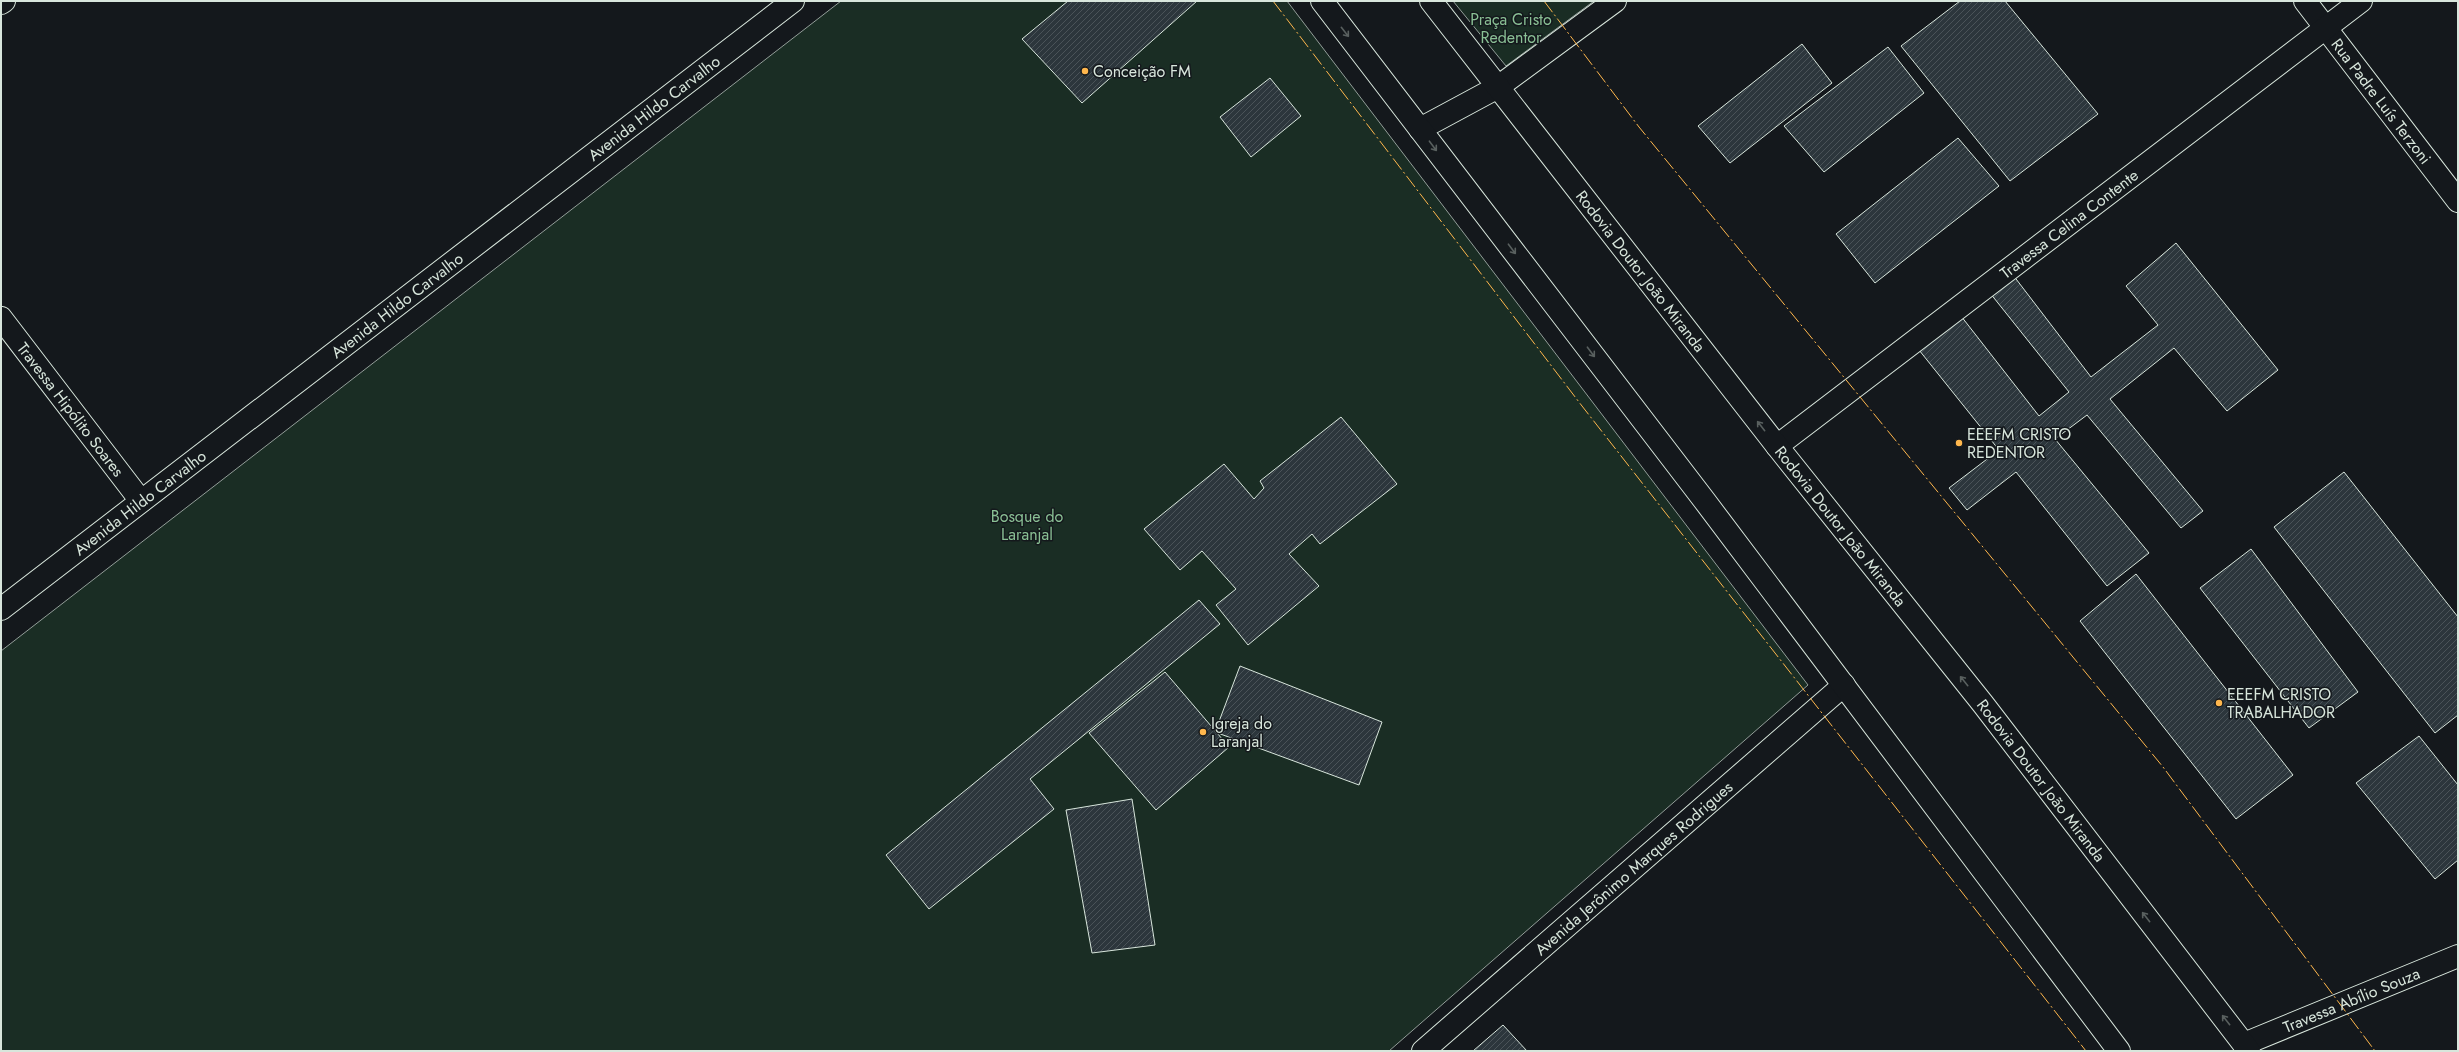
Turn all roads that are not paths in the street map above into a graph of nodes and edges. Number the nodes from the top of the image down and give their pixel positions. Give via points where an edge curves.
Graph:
1 (4, 1) edge
2 (792, 1) edge
3 (1322, 1) edge
4 (1431, 1) edge
5 (1615, 1) edge
6 (2305, 1) edge
7 (2361, 1) edge
8 (1, 4) edge
9 (2326, 28) junction
10 (1498, 87) junction
11 (1420, 129) junction
12 (2458, 201) edge
13 (1, 318) edge
14 (1777, 446) junction
15 (141, 501) junction
16 (1, 609) edge
17 (1844, 685) junction
18 (2458, 956) edge
19 (2247, 1047) edge
20 (1423, 1051) edge
21 (2119, 1051) edge

1 - 8 street
2 - 15 street, Avenida Hildo Carvalho
3 -> 11 street
4 - 10 street, Rodovia Doutor João Miranda
5 - 10 street
6 - 9 street, Rua Padre Luís Terzoni
7 - 9 street, Travessa Celina Contente
9 - 12 street, Rua Padre Luís Terzoni
9 - 14 street, Travessa Celina Contente
10 - 11 street
14 -> 10 street, Rodovia Doutor João Miranda
11 -> 17 street
13 - 15 street, Travessa Hipólito Soares
19 -> 14 street, Rodovia Doutor João Miranda via 1983,704
15 - 16 street, Avenida Hildo Carvalho
17 - 20 street, Avenida Jerônimo Marques Rodrigues
17 - 21 street
18 - 19 street, Travessa Abílio Souza

